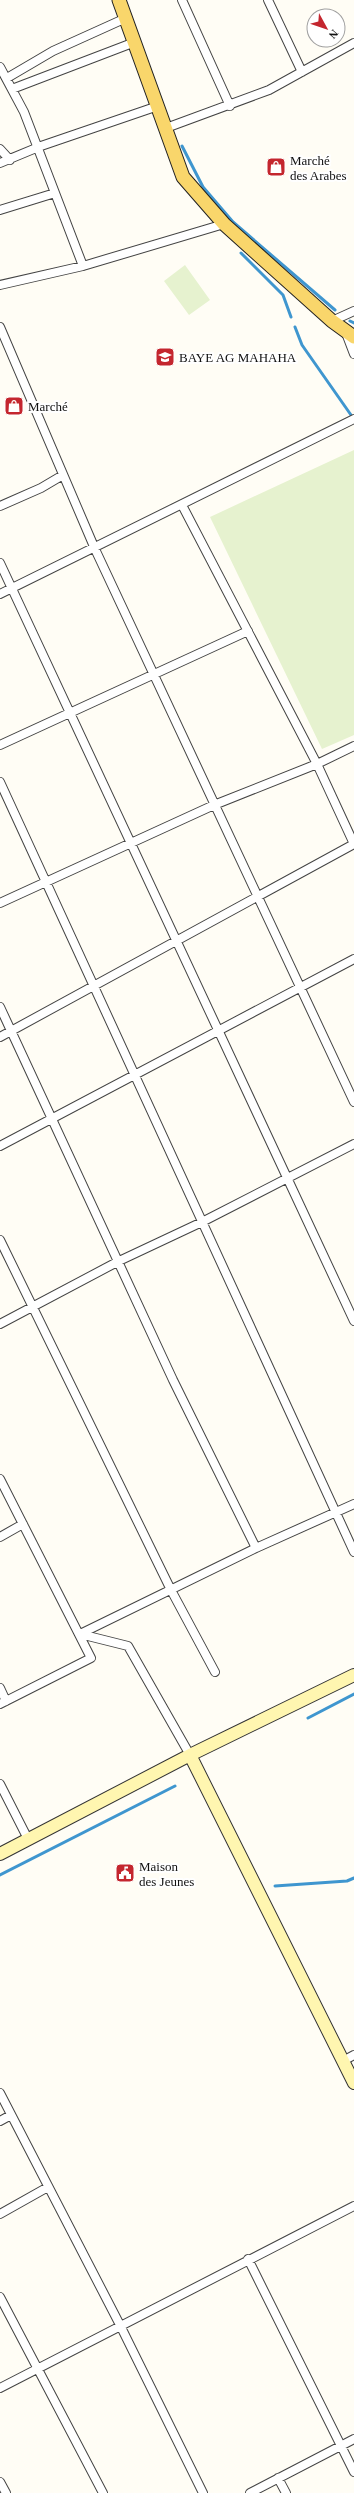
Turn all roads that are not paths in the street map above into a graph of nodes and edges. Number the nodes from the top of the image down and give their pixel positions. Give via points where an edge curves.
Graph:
1 (119, 0) edge
2 (182, 0) edge
3 (268, 0) edge
4 (126, 18) junction
5 (135, 42) junction
6 (354, 44) edge
7 (0, 67) edge
8 (302, 72) junction
9 (7, 78) junction
10 (12, 89) junction
11 (158, 106) junction
12 (230, 106) junction
13 (166, 128) junction
14 (38, 147) junction
15 (0, 149) edge
16 (10, 160) junction
17 (0, 163) edge
18 (55, 193) junction
19 (0, 210) edge
20 (224, 224) junction
21 (83, 266) junction
22 (0, 285) edge
23 (354, 311) edge
24 (332, 321) junction
25 (0, 327) edge
26 (350, 335) edge
27 (354, 354) edge
28 (354, 420) edge
29 (63, 475) junction
30 (182, 505) junction
31 (0, 506) edge
32 (95, 549) junction
33 (0, 563) edge
34 (11, 589) junction
35 (0, 594) edge
36 (248, 631) junction
37 (154, 676) junction
38 (70, 714) junction
39 (0, 745) edge
40 (354, 746) edge
41 (317, 764) junction
42 (0, 782) edge
43 (214, 805) junction
44 (130, 843) junction
45 (354, 844) edge
46 (46, 882) junction
47 (257, 897) junction
48 (0, 903) edge
49 (176, 941) junction
50 (354, 959) edge
51 (94, 986) junction
52 (299, 988) junction
53 (0, 1007) edge
54 (11, 1031) junction
55 (218, 1031) junction
56 (0, 1037) edge
57 (135, 1075) junction
58 (354, 1102) edge
59 (52, 1119) junction
60 (354, 1144) edge
61 (0, 1146) edge
62 (288, 1178) junction
63 (202, 1222) junction
64 (0, 1240) edge
65 (119, 1261) junction
66 (32, 1306) junction
67 (354, 1321) edge
68 (0, 1324) edge
69 (0, 1479) edge
70 (354, 1504) edge
71 (335, 1513) junction
72 (23, 1524) junction
73 (0, 1537) edge
74 (256, 1548) junction
75 (354, 1552) edge
76 (171, 1590) junction
77 (80, 1634) junction
78 (215, 1672) dead end
79 (354, 1675) edge
80 (0, 1688) edge
81 (3, 1702) edge
82 (190, 1755) junction
83 (0, 1784) edge
84 (28, 1839) junction
85 (0, 1854) edge
86 (354, 2055) edge
87 (343, 2061) junction
88 (354, 2083) edge
89 (0, 2093) edge
90 (11, 2114) junction
91 (0, 2121) edge
92 (48, 2186) junction
93 (354, 2206) edge
94 (0, 2214) edge
95 (248, 2259) junction
96 (0, 2297) edge
97 (120, 2325) junction
98 (38, 2370) junction
99 (0, 2388) edge
100 (354, 2438) edge
101 (340, 2446) junction
102 (354, 2472) edge
103 (278, 2478) junction
104 (0, 2482) edge
105 (6, 2493) edge
106 (103, 2493) edge
107 (203, 2493) edge
108 (250, 2493) edge
109 (286, 2493) edge

1 - 4 main road
2 - 12 street
3 - 8 street
4 - 5 main road
4 - 9 street via 53,51
5 - 10 street
5 - 11 main road
6 - 8 street
7 - 9 street
8 - 12 street via 270,90
9 - 10 street
10 - 14 street
11 - 13 main road
11 - 14 street
12 - 13 street
13 - 20 main road via 183,177
14 - 16 street
14 - 18 street
15 - 16 street
16 - 17 street
18 - 19 street
18 - 21 street
20 - 21 street
20 - 24 main road
21 - 22 street
23 - 24 street
24 - 26 main road
25 - 29 street
26 - 27 street
28 - 30 street
29 - 31 street
29 - 32 street
30 - 32 street
30 - 36 street
32 - 34 street
32 - 37 street
33 - 34 street
34 - 35 street
34 - 38 street
36 - 37 street
36 - 41 street
37 - 38 street
37 - 43 street
38 - 39 street
38 - 44 street
40 - 41 street
41 - 43 street
41 - 45 street
42 - 46 street
43 - 44 street
43 - 47 street
44 - 46 street
44 - 49 street
45 - 47 street
46 - 48 street
46 - 51 street
47 - 49 street
47 - 52 street
49 - 51 street
49 - 55 street
50 - 52 street
51 - 54 street
51 - 57 street
52 - 55 street
52 - 58 street
53 - 54 street
54 - 56 street
54 - 59 street
55 - 57 street
55 - 62 street
57 - 59 street
57 - 63 street
59 - 61 street
59 - 65 street
60 - 62 street
62 - 63 street
62 - 67 street
63 - 65 street
63 - 71 street
64 - 66 street
65 - 66 street
65 - 74 street via 173,1380
66 - 68 street
66 - 76 street
69 - 72 street
70 - 71 street
71 - 74 street
71 - 75 street
72 - 73 street
72 - 77 street
74 - 76 street
76 - 77 street
76 - 78 street
77 - 81 street via 91,1658
77 - 82 street via 128,1646
79 - 82 street
80 - 81 street
82 - 84 street
82 - 87 street
83 - 84 street
84 - 85 street
86 - 87 street
87 - 88 street
89 - 90 street
90 - 91 street
90 - 92 street
92 - 94 street
92 - 97 street
93 - 95 street
95 - 97 street
95 - 101 street
96 - 98 street
97 - 98 street
97 - 107 street
98 - 99 street
98 - 106 street
100 - 101 street
101 - 102 street
101 - 103 street
103 - 108 street
103 - 109 street
104 - 105 street

